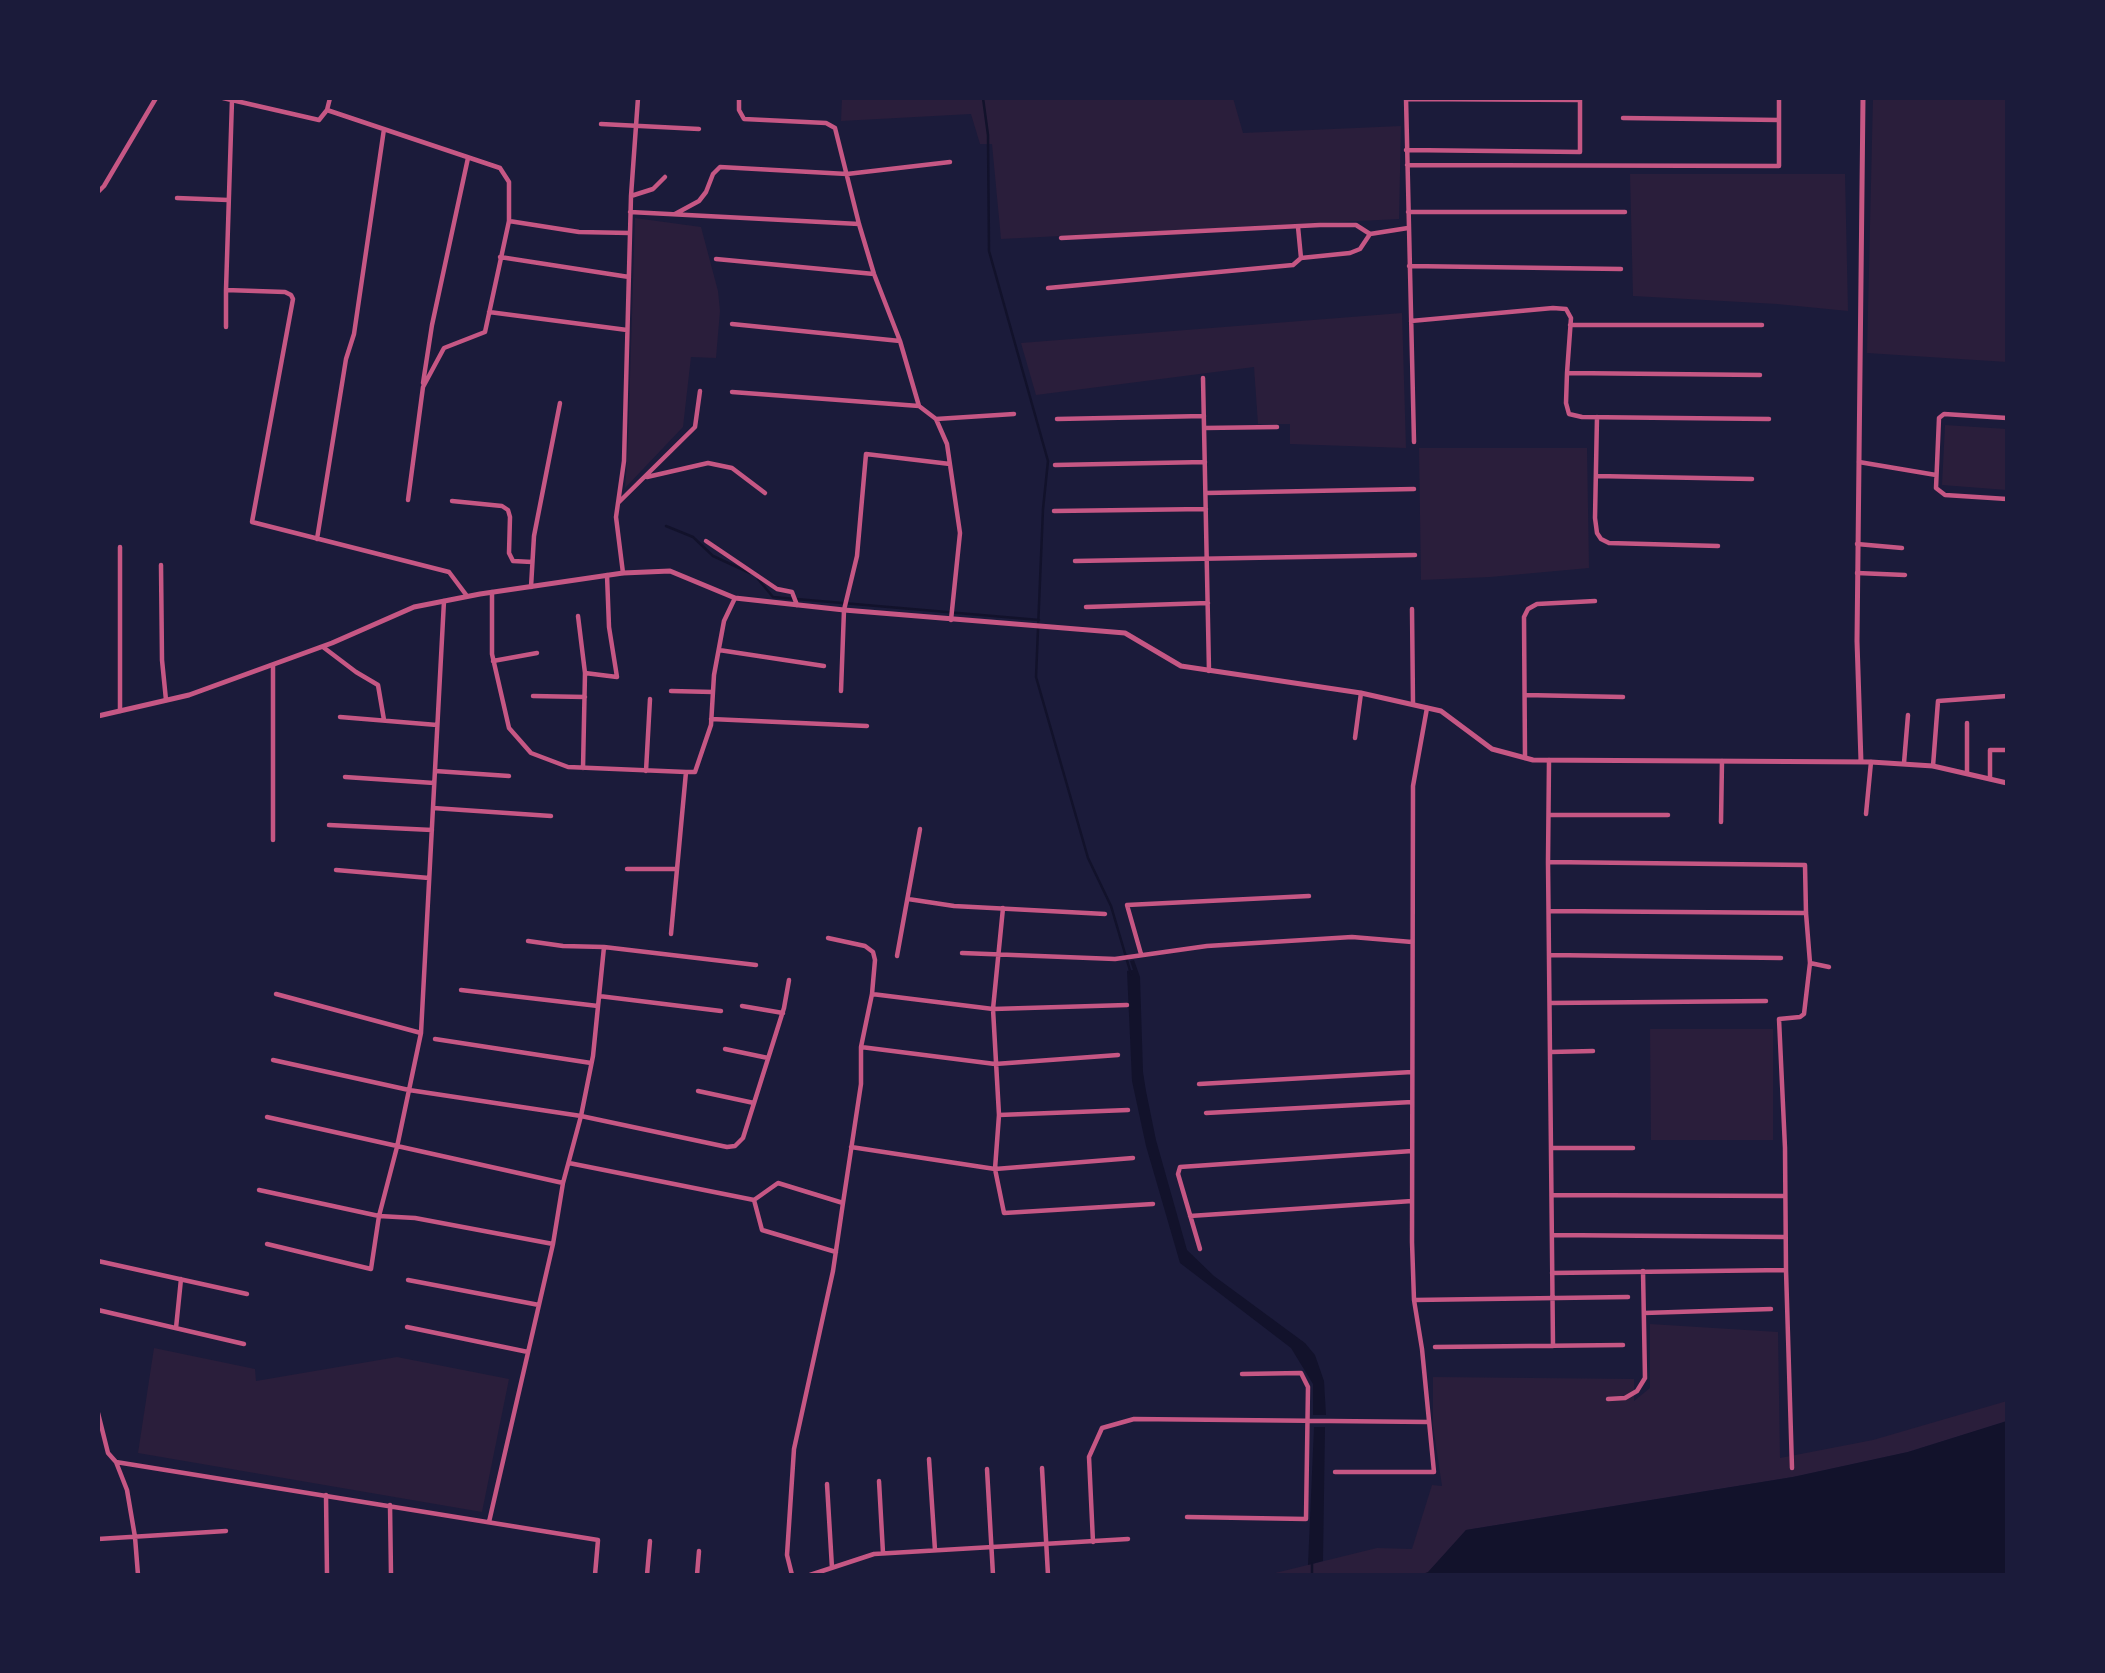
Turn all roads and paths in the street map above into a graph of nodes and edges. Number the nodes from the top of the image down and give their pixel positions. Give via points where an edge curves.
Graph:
1 (156, 98) edge
2 (223, 98) edge
3 (330, 98) edge
4 (638, 98) edge
5 (739, 98) edge
6 (1406, 98) edge
7 (1779, 98) edge
8 (1863, 98) edge
9 (1580, 99) edge
10 (232, 100) junction
11 (327, 110) junction
12 (1623, 118) dead end
13 (1779, 120) junction
14 (601, 124) dead end
15 (636, 124) junction
16 (384, 129) junction
17 (699, 129) dead end
18 (1406, 150) junction
19 (468, 158) junction
20 (950, 162) dead end
21 (1407, 165) junction
22 (847, 174) junction
23 (665, 177) dead end
24 (98, 192) edge
25 (631, 196) junction
26 (177, 198) dead end
27 (228, 200) junction
28 (630, 212) junction
29 (1408, 212) junction
30 (1625, 212) dead end
31 (675, 214) junction
32 (509, 221) junction
33 (859, 223) junction
34 (1298, 227) junction
35 (1408, 228) junction
36 (630, 233) junction
37 (1370, 234) junction
38 (1061, 238) dead end
39 (500, 257) junction
40 (1301, 258) junction
41 (716, 259) dead end
42 (1409, 266) junction
43 (1621, 269) dead end
44 (874, 274) junction
45 (629, 277) junction
46 (1048, 288) dead end
47 (226, 290) junction
48 (489, 312) junction
49 (1411, 321) junction
50 (732, 324) dead end
51 (1570, 325) junction
52 (1762, 325) dead end
53 (226, 327) dead end
54 (628, 330) junction
55 (900, 341) junction
56 (1567, 373) junction
57 (1760, 375) dead end
58 (1203, 378) dead end
59 (423, 387) junction
60 (700, 391) dead end
61 (732, 392) dead end
62 (560, 402) dead end
63 (919, 406) junction
64 (1014, 414) dead end
65 (1204, 416) junction
66 (1597, 417) junction
67 (2007, 418) edge
68 (936, 419) junction
69 (1057, 419) dead end
70 (1769, 419) dead end
71 (1277, 427) dead end
72 (1205, 428) junction
73 (1414, 442) dead end
74 (1205, 462) junction
75 (1858, 462) junction
76 (950, 464) junction
77 (1055, 465) dead end
78 (1936, 475) junction
79 (1596, 476) junction
80 (644, 478) junction
81 (1752, 479) dead end
82 (1414, 489) dead end
83 (1206, 493) junction
84 (765, 494) dead end
85 (2007, 499) edge
86 (408, 500) dead end
87 (452, 501) dead end
88 (618, 504) junction
89 (1206, 509) junction
90 (1054, 511) dead end
91 (317, 538) junction
92 (706, 541) dead end
93 (1857, 544) junction
94 (1718, 546) dead end
95 (120, 547) dead end
96 (1902, 548) dead end
97 (1415, 555) dead end
98 (1207, 559) junction
99 (1075, 561) dead end
100 (533, 562) junction
101 (161, 565) dead end
102 (623, 573) junction
103 (1857, 573) junction
104 (607, 575) junction
105 (1905, 575) dead end
106 (531, 587) junction
107 (492, 592) junction
108 (467, 596) junction
109 (735, 598) junction
110 (444, 601) junction
111 (1595, 601) dead end
112 (1208, 603) junction
113 (797, 605) junction
114 (1086, 607) dead end
115 (1412, 609) dead end
116 (844, 610) junction
117 (578, 615) dead end
118 (951, 620) junction
119 (323, 647) junction
120 (719, 650) junction
121 (537, 653) dead end
122 (493, 662) junction
123 (273, 665) junction
124 (824, 666) dead end
125 (1209, 671) junction
126 (585, 673) junction
127 (670, 691) dead end
128 (841, 691) dead end
129 (713, 692) junction
130 (1361, 693) junction
131 (1525, 695) junction
132 (533, 696) dead end
133 (2007, 696) edge
134 (585, 697) junction
135 (1623, 697) dead end
136 (650, 699) dead end
137 (166, 700) junction
138 (1413, 704) junction
139 (1427, 708) junction
140 (120, 711) junction
141 (1908, 715) dead end
142 (98, 716) edge
143 (340, 717) dead end
144 (711, 719) junction
145 (384, 720) junction
146 (1967, 723) dead end
147 (437, 725) junction
148 (867, 726) dead end
149 (1355, 738) dead end
150 (2007, 750) edge
151 (1525, 758) junction
152 (1549, 760) junction
153 (1722, 761) junction
154 (1861, 762) junction
155 (1871, 762) junction
156 (1904, 763) junction
157 (1933, 766) junction
158 (583, 768) junction
159 (435, 771) junction
160 (646, 771) junction
161 (686, 772) junction
162 (1967, 773) junction
163 (509, 776) dead end
164 (345, 777) dead end
165 (1990, 779) junction
166 (434, 783) junction
167 (2007, 783) edge
168 (433, 808) junction
169 (1866, 814) dead end
170 (1549, 815) junction
171 (1668, 815) dead end
172 (551, 816) dead end
173 (1721, 822) dead end
174 (329, 825) dead end
175 (919, 829) dead end
176 (432, 830) junction
177 (273, 840) dead end
178 (1548, 862) junction
179 (627, 869) dead end
180 (676, 869) junction
181 (336, 870) dead end
182 (429, 878) junction
183 (1309, 896) dead end
184 (908, 899) junction
185 (1003, 908) junction
186 (1549, 911) junction
187 (1805, 913) junction
188 (1105, 914) dead end
189 (671, 934) dead end
190 (828, 939) dead end
191 (528, 941) dead end
192 (1412, 942) junction
193 (604, 947) junction
194 (962, 953) dead end
195 (999, 954) junction
196 (1140, 954) junction
197 (1549, 954) junction
198 (897, 956) dead end
199 (1781, 958) dead end
200 (1810, 962) junction
201 (756, 965) dead end
202 (1829, 967) dead end
203 (789, 980) dead end
204 (461, 990) dead end
205 (276, 994) dead end
206 (872, 994) junction
207 (599, 996) junction
208 (1766, 1001) dead end
209 (1549, 1003) junction
210 (1127, 1005) dead end
211 (598, 1006) junction
212 (742, 1006) dead end
213 (993, 1009) junction
214 (721, 1011) dead end
215 (783, 1013) junction
216 (421, 1033) junction
217 (435, 1039) dead end
218 (862, 1047) junction
219 (725, 1049) dead end
220 (1593, 1051) dead end
221 (1551, 1052) junction
222 (1118, 1055) dead end
223 (768, 1058) junction
224 (273, 1060) dead end
225 (591, 1063) junction
226 (995, 1064) junction
227 (1412, 1072) junction
228 (1199, 1084) dead end
229 (409, 1090) junction
230 (698, 1091) dead end
231 (1412, 1102) junction
232 (754, 1103) junction
233 (1128, 1110) dead end
234 (1206, 1113) dead end
235 (999, 1115) junction
236 (581, 1116) junction
237 (267, 1117) dead end
238 (397, 1147) junction
239 (851, 1147) junction
240 (1551, 1148) junction
241 (1633, 1148) dead end
242 (1412, 1151) junction
243 (1133, 1158) dead end
244 (569, 1163) junction
245 (995, 1170) junction
246 (563, 1183) junction
247 (259, 1190) dead end
248 (1552, 1195) junction
249 (1785, 1196) junction
250 (754, 1200) junction
251 (1412, 1201) junction
252 (843, 1203) junction
253 (1153, 1204) dead end
254 (379, 1216) junction
255 (1190, 1216) junction
256 (1552, 1236) junction
257 (1784, 1237) junction
258 (267, 1244) dead end
259 (553, 1244) junction
260 (1199, 1249) dead end
261 (836, 1252) junction
262 (98, 1261) edge
263 (1786, 1270) junction
264 (1643, 1271) junction
265 (1552, 1273) junction
266 (181, 1279) junction
267 (408, 1280) dead end
268 (247, 1294) dead end
269 (1628, 1297) dead end
270 (1553, 1298) junction
271 (1414, 1300) junction
272 (539, 1305) junction
273 (1770, 1309) dead end
274 (98, 1310) edge
275 (1644, 1313) junction
276 (407, 1327) dead end
277 (176, 1328) junction
278 (244, 1344) dead end
279 (1623, 1345) dead end
280 (1553, 1346) junction
281 (1435, 1348) dead end
282 (528, 1352) junction
283 (1242, 1374) dead end
284 (1608, 1399) dead end
285 (98, 1413) edge
286 (1308, 1421) junction
287 (1428, 1422) junction
288 (929, 1460) dead end
289 (116, 1462) junction
290 (1042, 1468) dead end
291 (1792, 1468) dead end
292 (987, 1469) dead end
293 (1335, 1472) dead end
294 (879, 1481) dead end
295 (827, 1484) dead end
296 (326, 1494) junction
297 (390, 1505) junction
298 (1187, 1517) dead end
299 (489, 1522) junction
300 (226, 1531) dead end
301 (135, 1537) junction
302 (98, 1539) edge
303 (1128, 1539) dead end
304 (650, 1541) dead end
305 (1093, 1542) junction
306 (1046, 1544) junction
307 (992, 1547) junction
308 (935, 1550) junction
309 (699, 1551) dead end
310 (883, 1553) junction
311 (832, 1568) junction
312 (138, 1575) edge
313 (327, 1575) edge
314 (391, 1575) edge
315 (595, 1575) edge
316 (647, 1575) edge
317 (697, 1575) edge
318 (792, 1575) edge
319 (810, 1575) edge
320 (993, 1575) edge
321 (1048, 1575) edge

1 - 24 street
2 - 10 street
3 - 11 street
4 - 15 street
5 - 22 street via 744,119 826,123 835,128
6 - 9 street
6 - 18 street
7 - 13 street
8 - 75 street
9 - 18 street via 1580,152
10 - 11 street via 319,120
10 - 27 street
11 - 16 street
12 - 13 street
13 - 21 street via 1779,166
14 - 15 street
15 - 17 street
15 - 25 street
16 - 19 street
16 - 91 street via 354,334
18 - 21 street
19 - 32 street via 500,168 509,182
19 - 59 street
20 - 22 street
21 - 29 street
22 - 31 street via 720,167 699,201
22 - 33 street
23 - 25 street via 653,189
25 - 28 street
26 - 27 street
27 - 47 street
28 - 31 street
28 - 36 street
29 - 30 street
29 - 35 street
31 - 33 street
32 - 36 street via 579,232
32 - 39 street
33 - 44 street
34 - 37 street via 1356,225
34 - 38 street
34 - 40 street
35 - 37 street
35 - 42 street
36 - 45 street
37 - 40 street via 1360,249 1350,253
39 - 45 street
39 - 48 street
40 - 46 street via 1293,265
41 - 44 street
42 - 43 street
42 - 49 street
44 - 55 street
45 - 54 street
47 - 53 street
47 - 91 street via 285,292 293,299 252,522
48 - 54 street
48 - 59 street via 485,332 444,348
49 - 51 street via 1553,308 1566,309
49 - 73 street
50 - 55 street
51 - 52 street
51 - 56 street
54 - 88 street via 624,461
55 - 63 street
56 - 57 street
56 - 66 street via 1569,414
58 - 65 street
59 - 86 street
60 - 80 street via 695,426
61 - 63 street
62 - 100 street
63 - 68 street
64 - 68 street
65 - 69 street
65 - 72 street
66 - 70 street
66 - 79 street
67 - 78 street via 1944,414 1939,418
68 - 76 street
71 - 72 street
72 - 74 street
74 - 77 street
74 - 83 street
75 - 78 street
75 - 93 street
76 - 116 street via 866,454 856,556
76 - 118 street via 961,533
78 - 85 street via 1936,488 1945,495
79 - 81 street
79 - 94 street via 1595,518 1601,539 1609,543
80 - 84 street via 708,463 732,468
80 - 88 street
82 - 83 street
83 - 89 street
87 - 100 street via 508,510 509,553 513,561
88 - 102 street
89 - 90 street
89 - 98 street
91 - 108 street via 449,572
92 - 113 street via 777,589 792,592
93 - 96 street
93 - 103 street
95 - 140 street
97 - 98 street
98 - 99 street
98 - 112 street
100 - 106 street
101 - 137 street
102 - 104 street
102 - 109 street via 670,571
103 - 105 street
103 - 154 street
104 - 106 street
104 - 126 street via 617,677
106 - 107 street
107 - 108 street
107 - 122 street
108 - 110 street
109 - 113 street
109 - 120 street via 724,621
110 - 119 street via 414,607
110 - 147 street
111 - 131 street via 1536,604 1528,609 1524,617
112 - 114 street
112 - 125 street
113 - 116 street
115 - 138 street
116 - 118 street
116 - 128 street
117 - 126 street
118 - 125 street via 1125,633 1181,666
119 - 123 street
119 - 145 street via 378,685
120 - 124 street
120 - 129 street
121 - 122 street
122 - 158 street via 509,727 531,753
123 - 137 street
123 - 177 street
125 - 130 street
126 - 134 street
127 - 129 street
129 - 144 street
130 - 138 street
130 - 149 street
131 - 135 street
131 - 151 street
132 - 134 street
133 - 157 street via 1938,701
134 - 158 street
136 - 160 street
137 - 140 street
138 - 139 street
139 - 151 street via 1441,711 1492,748
139 - 192 street via 1413,786
140 - 142 street
141 - 156 street
143 - 145 street
144 - 148 street
144 - 161 street via 695,772
145 - 147 street
146 - 162 street
147 - 159 street
150 - 165 street via 1990,750
151 - 152 street
152 - 153 street
152 - 170 street
153 - 154 street
153 - 173 street
154 - 155 street
155 - 156 street
155 - 169 street
156 - 157 street
157 - 162 street
158 - 160 street
159 - 163 street
159 - 166 street
160 - 161 street
161 - 180 street
162 - 165 street
164 - 166 street
165 - 167 street
166 - 168 street
168 - 172 street
168 - 176 street
170 - 171 street
170 - 178 street
174 - 176 street
175 - 184 street
176 - 182 street
178 - 186 street
178 - 187 street via 1805,865
179 - 180 street
180 - 189 street
181 - 182 street
182 - 216 street
183 - 196 street via 1127,905
184 - 185 street
184 - 198 street
185 - 188 street
185 - 195 street
186 - 187 street
186 - 197 street
187 - 200 street
190 - 206 street via 873,951
191 - 193 street
192 - 196 street via 1352,937
192 - 227 street
193 - 201 street
193 - 207 street
194 - 195 street
195 - 196 street via 1115,959
195 - 213 street
197 - 199 street
197 - 209 street
200 - 202 street
200 - 249 street via 1804,1014 1779,1019
203 - 215 street
204 - 211 street
205 - 216 street
206 - 213 street
206 - 218 street
207 - 211 street
207 - 214 street
208 - 209 street
209 - 221 street
210 - 213 street
211 - 225 street
212 - 215 street
213 - 226 street
215 - 223 street
216 - 229 street
217 - 225 street
218 - 226 street
218 - 239 street via 862,1084
219 - 223 street
220 - 221 street
221 - 240 street
222 - 226 street
223 - 232 street
224 - 229 street
225 - 236 street
226 - 235 street
227 - 228 street
227 - 231 street
229 - 236 street
229 - 238 street
230 - 232 street
231 - 234 street
231 - 242 street
232 - 236 street via 743,1138 727,1147
233 - 235 street
235 - 245 street
236 - 244 street
237 - 238 street
238 - 246 street
238 - 254 street
239 - 245 street
239 - 252 street
240 - 241 street
240 - 248 street
242 - 251 street
242 - 255 street via 1186,1165 1178,1174
243 - 245 street
244 - 246 street
244 - 250 street
245 - 253 street via 1004,1213
246 - 259 street
247 - 254 street
248 - 249 street
248 - 256 street
249 - 257 street
250 - 252 street via 778,1183
250 - 261 street via 762,1230
251 - 255 street
251 - 271 street
252 - 261 street
254 - 258 street via 371,1269
254 - 259 street via 415,1218
255 - 260 street
256 - 257 street
256 - 265 street
257 - 263 street
259 - 272 street
261 - 318 street via 794,1449 787,1555
262 - 266 street
263 - 264 street
263 - 291 street
264 - 265 street
264 - 275 street
265 - 270 street
266 - 268 street
266 - 277 street
267 - 272 street
269 - 270 street
270 - 271 street
270 - 280 street
271 - 287 street
272 - 282 street
273 - 275 street
274 - 277 street
275 - 284 street via 1645,1378 1637,1391 1625,1398
276 - 282 street
277 - 278 street
279 - 280 street
280 - 281 street
282 - 299 street
283 - 286 street via 1301,1373 1308,1387
285 - 289 street via 108,1453
286 - 287 street
286 - 298 street via 1306,1519
286 - 305 street via 1134,1419 1102,1428 1089,1457
287 - 293 street via 1434,1472
288 - 308 street
289 - 296 street
289 - 301 street via 127,1490
290 - 306 street
292 - 307 street
294 - 310 street
295 - 311 street
296 - 297 street
296 - 313 street
297 - 299 street
297 - 314 street
299 - 315 street via 598,1540
300 - 301 street
301 - 302 street
301 - 312 street
303 - 305 street
304 - 316 street
305 - 306 street
306 - 307 street
306 - 321 street
307 - 308 street
307 - 320 street
308 - 310 street
309 - 317 street
310 - 311 street
311 - 319 street

